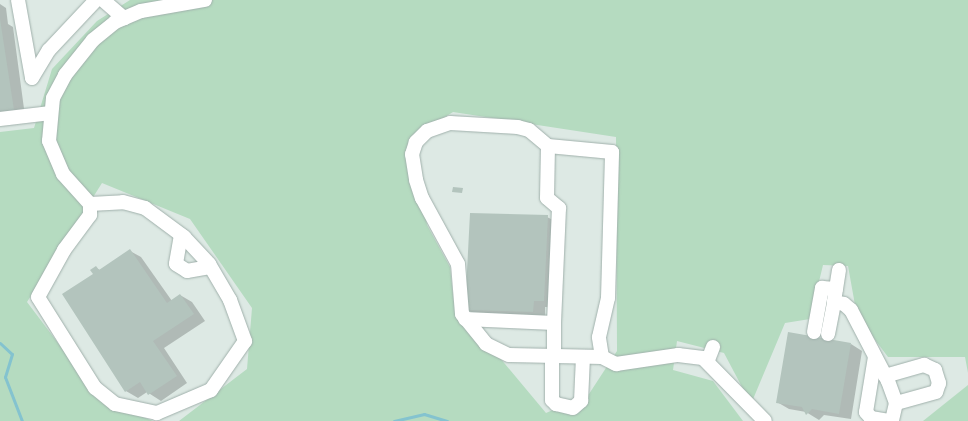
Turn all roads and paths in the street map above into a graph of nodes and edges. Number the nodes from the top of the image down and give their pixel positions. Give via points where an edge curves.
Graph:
1 (18, 0) edge
2 (96, 0) edge
3 (103, 0) edge
4 (205, 0) edge
5 (124, 18) junction
6 (51, 112) junction
7 (0, 119) edge
8 (548, 146) junction
9 (90, 204) junction
10 (182, 235) junction
11 (210, 267) junction
12 (839, 270) dead end
13 (835, 296) junction
14 (465, 319) junction
15 (554, 323) junction
16 (821, 333) dead end
17 (875, 356) junction
18 (553, 357) junction
19 (583, 357) junction
20 (602, 357) junction
21 (885, 376) junction
22 (896, 403) junction
23 (765, 421) edge
24 (891, 421) edge

1 - 2 street via 32,78 49,50
3 - 5 street
4 - 5 street via 141,11
5 - 6 street via 93,40 77,57 53,98
6 - 7 street
6 - 9 street via 49,141 55,159 63,174
8 - 14 street via 523,128 456,123 432,128 416,142 412,154 416,180 422,198 458,264 461,311
8 - 15 street via 547,198 559,208
8 - 20 street via 606,150 613,155 608,298 599,337
9 - 10 street via 123,202 145,208
9 - 11 street via 90,215 64,250 38,297 95,388 116,404 157,412 211,390 245,341 230,300
10 - 11 street
10 - 11 street via 176,264 187,271
12 - 13 street
13 - 16 street
13 - 17 street via 852,310
14 - 15 street
14 - 18 street via 486,344 500,352
15 - 18 street
17 - 21 street
17 - 24 street via 866,412 871,418
18 - 19 street
18 - 19 street via 552,400 574,408 581,401
19 - 20 street
20 - 23 street via 616,364 710,354
21 - 22 street
21 - 22 street via 924,365 935,370 939,383 936,392
22 - 24 street

